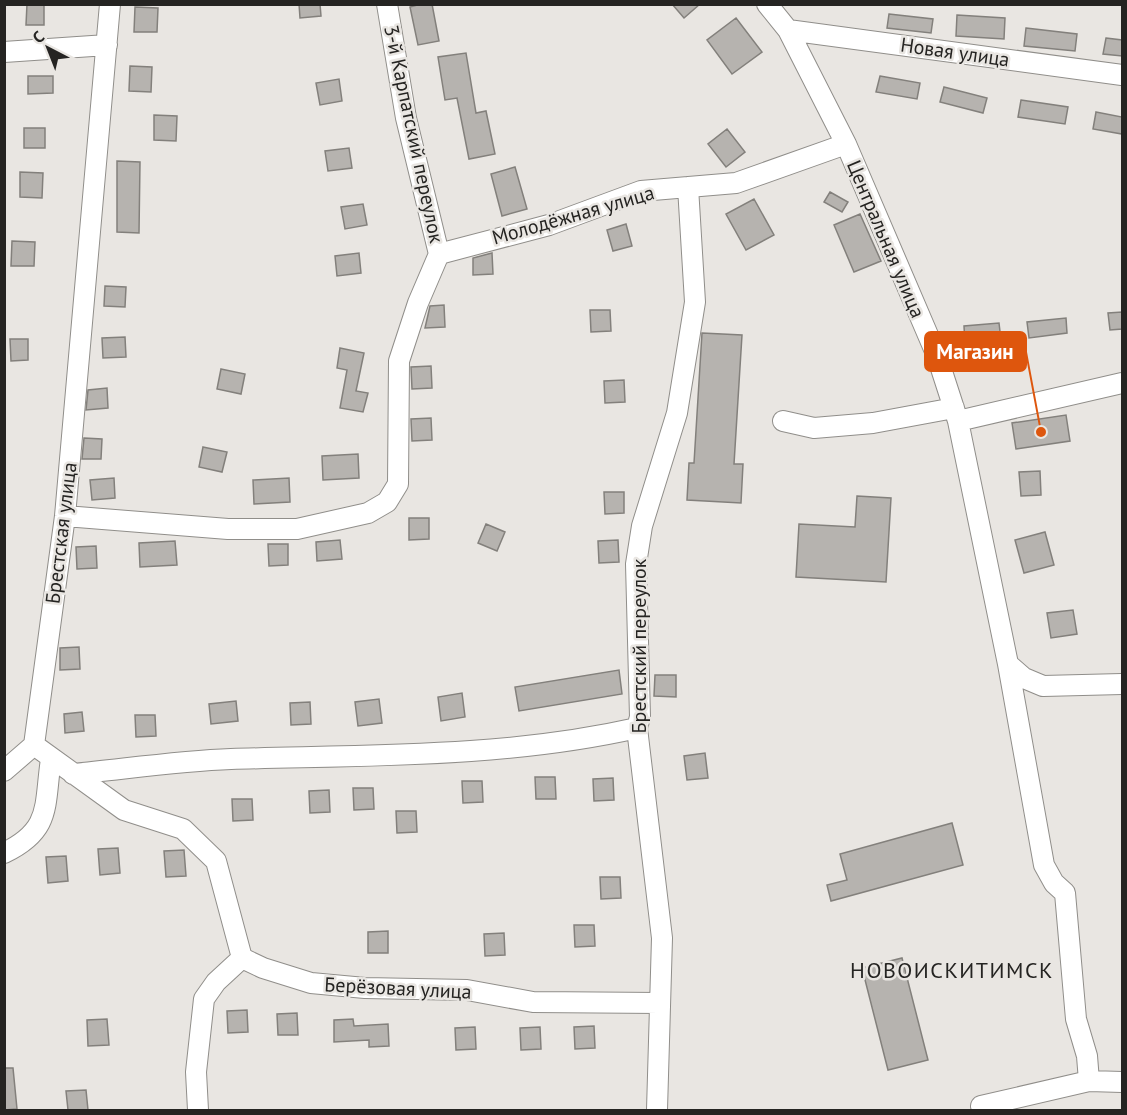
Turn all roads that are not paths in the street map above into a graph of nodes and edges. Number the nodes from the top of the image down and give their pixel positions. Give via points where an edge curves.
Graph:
1 (110, 4) edge
2 (387, 4) edge
3 (767, 4) edge
4 (788, 30) junction
5 (107, 45) junction
6 (4, 52) edge
7 (1122, 75) edge
8 (846, 144) junction
9 (688, 187) junction
10 (439, 254) junction
11 (1122, 383) edge
12 (956, 414) junction
13 (783, 421) dead end
14 (65, 516) junction
15 (1008, 664) junction
16 (1122, 684) edge
17 (637, 728) junction
18 (34, 745) junction
19 (51, 759) junction
20 (4, 771) edge
21 (73, 774) junction
22 (4, 853) edge
23 (242, 958) junction
24 (660, 1003) junction
25 (1089, 1081) junction
26 (1122, 1082) edge
27 (981, 1106) dead end
28 (198, 1110) edge
29 (657, 1110) edge

1 - 5 street
2 - 10 street, 3-й Карпатский переулок via 406,118
3 - 4 street, Центральная улица
4 - 7 street, Новая улица
4 - 8 street, Центральная улица
5 - 6 street
5 - 14 street, Брестская улица
8 - 9 street, Молодёжная улица via 736,183
8 - 12 street, Центральная улица via 937,356
9 - 10 street, Молодёжная улица via 641,191 549,225
9 - 17 street, Брестский переулок via 694,302 677,413 642,526 636,564 640,717
10 - 14 street, 3-й Карпатский переулок via 399,361 398,484 387,502 368,513 297,530 228,529
11 - 12 street
12 - 13 street via 814,428
12 - 15 street, Центральная улица
14 - 18 street, Брестская улица
15 - 16 street via 1024,678 1042,686
15 - 25 street, Центральная улица via 1044,865 1054,884 1065,893 1076,1019 1087,1056
17 - 21 street via 581,741 408,756 228,759
17 - 24 street, Брестский переулок via 662,938
18 - 19 street
18 - 20 street
19 - 21 street
19 - 22 street via 42,823 35,834
21 - 23 street via 124,810 183,829 216,861
23 - 24 street, Берёзовая улица via 321,984 467,990 533,1002
23 - 28 street via 204,999 196,1072
24 - 29 street, Брестский переулок
25 - 26 street
25 - 27 street

